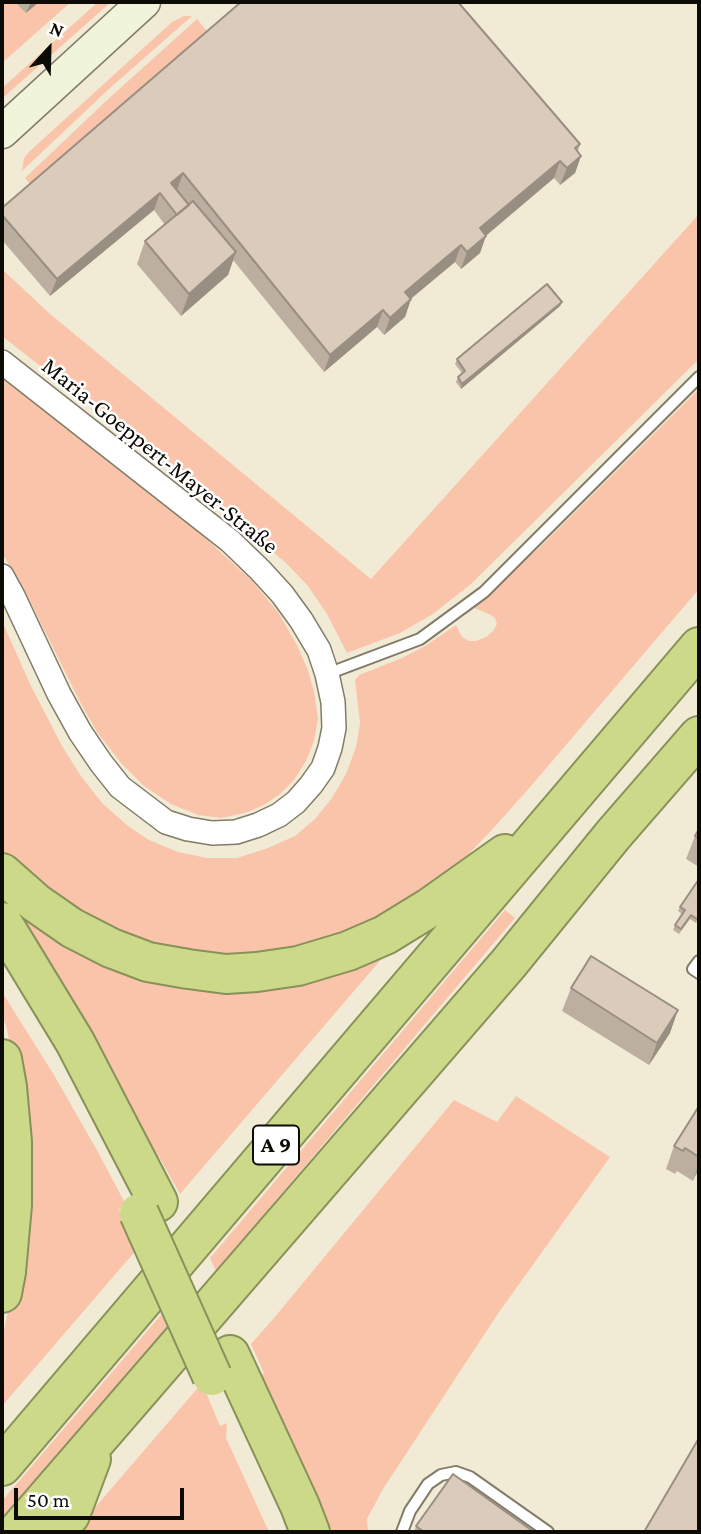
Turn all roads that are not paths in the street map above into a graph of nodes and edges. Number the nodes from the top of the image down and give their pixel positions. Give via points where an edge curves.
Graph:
1 (144, 2) edge
2 (2, 132) edge
3 (2, 362) edge
4 (699, 377) edge
5 (2, 576) edge
6 (699, 648) edge
7 (327, 674) junction
8 (699, 736) edge
9 (550, 823) junction
10 (2, 873) edge
11 (2, 922) edge
12 (699, 961) edge
13 (2, 967) edge
14 (699, 973) edge
15 (2, 1059) edge
16 (148, 1208) junction
17 (2, 1293) edge
18 (221, 1366) junction
19 (98, 1439) junction
20 (2, 1466) edge
21 (17, 1532) edge
22 (56, 1532) edge
23 (284, 1532) edge
24 (310, 1532) edge
25 (402, 1532) edge
26 (548, 1532) edge

1 - 2 street
3 - 7 street, Maria-Goeppert-Mayer-Straße via 230,541 301,620
4 - 7 lane via 484,592 420,639
5 - 7 street, Maria-Goeppert-Mayer-Straße via 59,694 101,763 144,807 166,822 188,829 236,832 258,825 279,815 311,786 323,768 334,728
6 - 9 highway, A 9
8 - 19 highway, A 9
9 - 10 highway via 385,935 298,966 257,972 188,969 148,962 111,948 72,928
9 - 20 highway, A 9
11 - 16 highway via 75,1042
12 - 14 lane via 693,970
13 - 16 highway
15 - 17 highway via 12,1142 12,1205
16 - 18 highway
18 - 23 highway
18 - 24 highway
19 - 21 highway, A 9
19 - 22 highway via 70,1515
25 - 26 lane via 428,1484 456,1472

